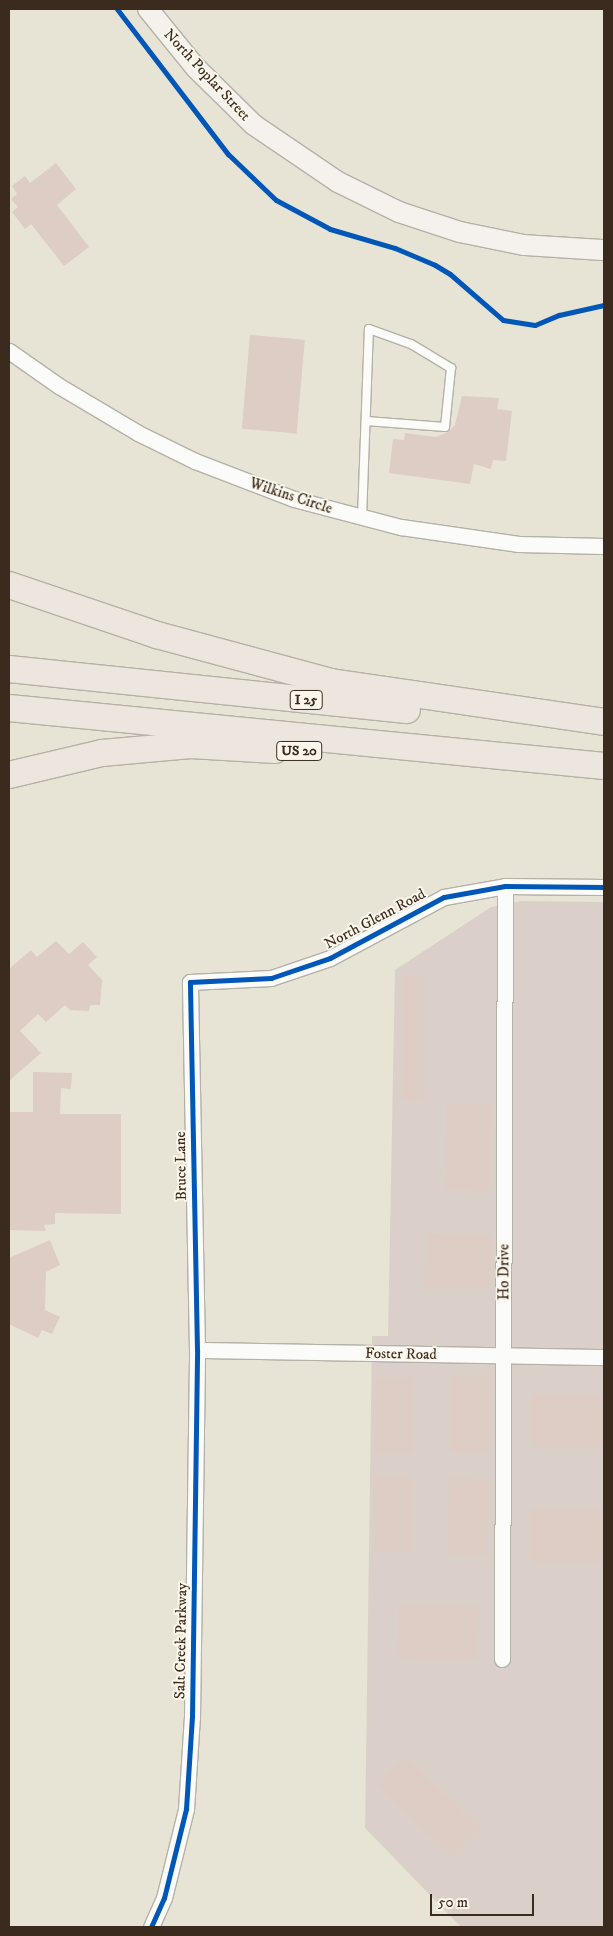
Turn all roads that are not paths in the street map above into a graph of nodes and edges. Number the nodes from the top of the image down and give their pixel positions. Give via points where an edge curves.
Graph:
1 (148, 9) edge
2 (604, 250) edge
3 (9, 351) edge
4 (366, 421) junction
5 (362, 518) junction
6 (604, 546) edge
7 (9, 585) edge
8 (9, 669) edge
9 (9, 708) edge
10 (604, 722) edge
11 (604, 727) edge
12 (599, 765) edge
13 (9, 775) edge
14 (505, 886) junction
15 (604, 887) edge
16 (190, 982) joint
17 (198, 1350) junction
18 (504, 1356) junction
19 (604, 1357) edge
20 (502, 1658) dead end
21 (151, 1927) edge

1 - 2 main road, North Poplar Street via 196,68 254,125 346,186 399,212 478,237 524,245
3 - 5 street, Wilkins Circle via 101,413 195,461 294,499
4 - 4 lane via 369,329 411,344 451,368 445,427
4 - 5 lane
5 - 6 street, Wilkins Circle via 401,527 519,544
7 - 10 highway via 157,635 331,682
8 - 11 highway, I 25 via 360,706
9 - 12 highway
12 - 13 highway, US 20 via 191,746 102,753
14 - 15 street, North Glenn Road
14 - 16 street, North Glenn Road via 444,897 330,958 272,978
14 - 18 street, Ho Drive
16 - 17 street, Bruce Lane
17 - 18 street, Foster Road
17 - 21 street, Salt Creek Parkway via 192,1717 186,1808 164,1898
18 - 19 street, Foster Road
18 - 20 street, Ho Drive

